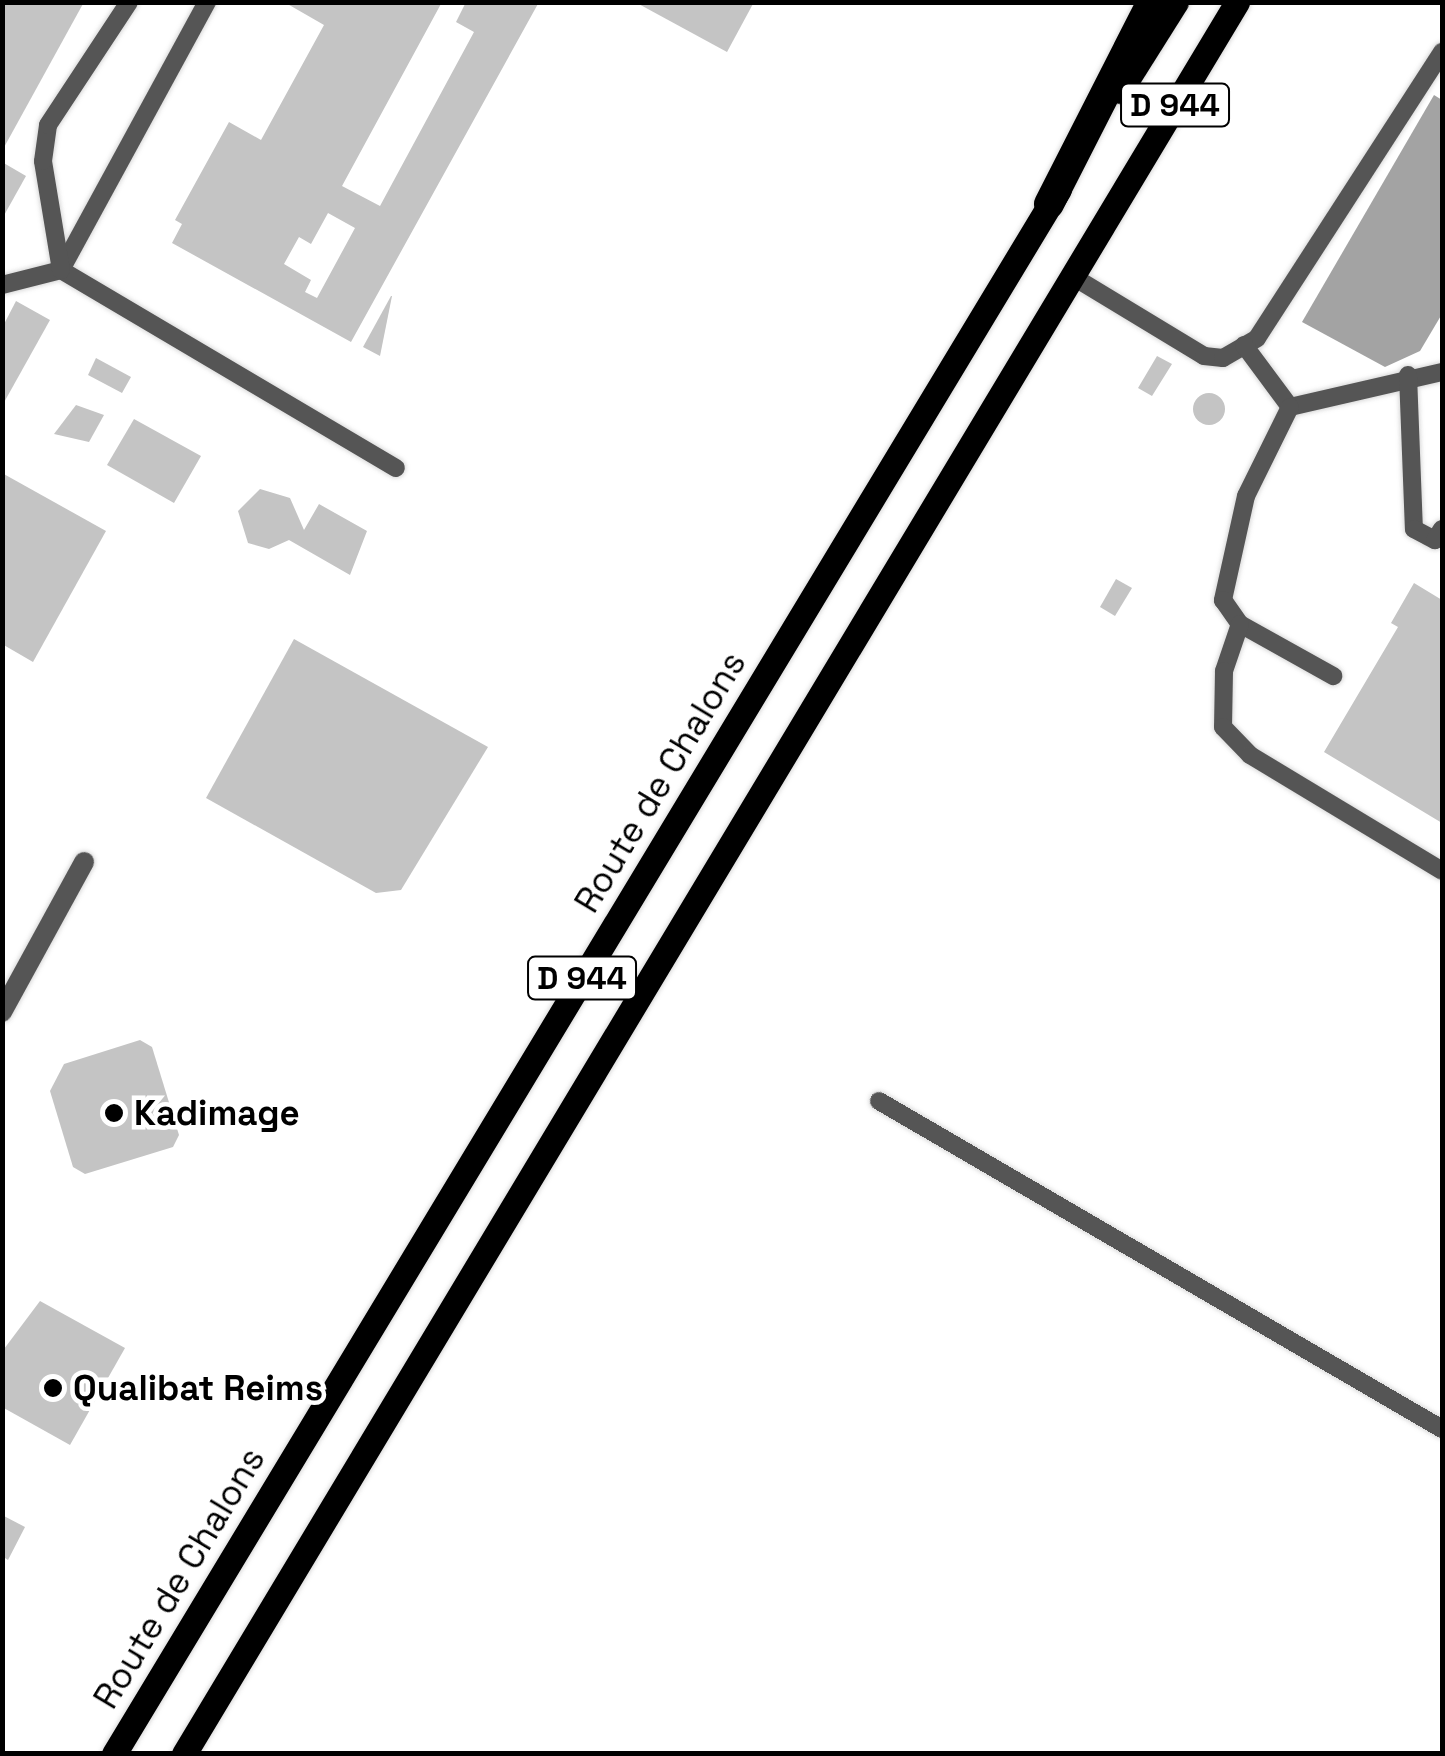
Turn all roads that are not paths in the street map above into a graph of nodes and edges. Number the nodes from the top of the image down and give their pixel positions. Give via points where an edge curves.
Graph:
1 (129, 2) edge
2 (207, 2) edge
3 (1152, 2) edge
4 (1176, 2) edge
5 (1237, 2) edge
6 (1442, 52) edge
7 (1050, 204) junction
8 (62, 270) junction
9 (1072, 276) junction
10 (2, 286) edge
11 (1244, 346) junction
12 (1442, 372) edge
13 (1408, 376) junction
14 (1290, 407) junction
15 (396, 468) dead end
16 (1442, 530) edge
17 (1240, 624) junction
18 (1333, 676) dead end
19 (84, 862) dead end
20 (1442, 870) edge
21 (2, 1012) edge
22 (880, 1101) dead end
23 (1442, 1429) edge
24 (111, 1754) edge
25 (184, 1754) edge

1 - 8 lane via 48,126 42,161
2 - 8 lane
3 - 7 highway
4 - 7 main road, Route de Chalons / D 944
5 - 9 main road, D 944
6 - 11 lane via 1257,338
7 - 24 main road, Route de Chalons / D 944
8 - 10 lane
8 - 15 lane
9 - 11 lane via 1204,356 1222,358
9 - 25 main road, D 944
11 - 14 lane
12 - 13 lane
13 - 14 lane
13 - 16 lane via 1414,529 1435,540
14 - 17 lane via 1246,496 1224,571 1224,600
17 - 18 lane
17 - 20 lane via 1224,671 1223,727 1250,754
19 - 21 street
22 - 23 lane

